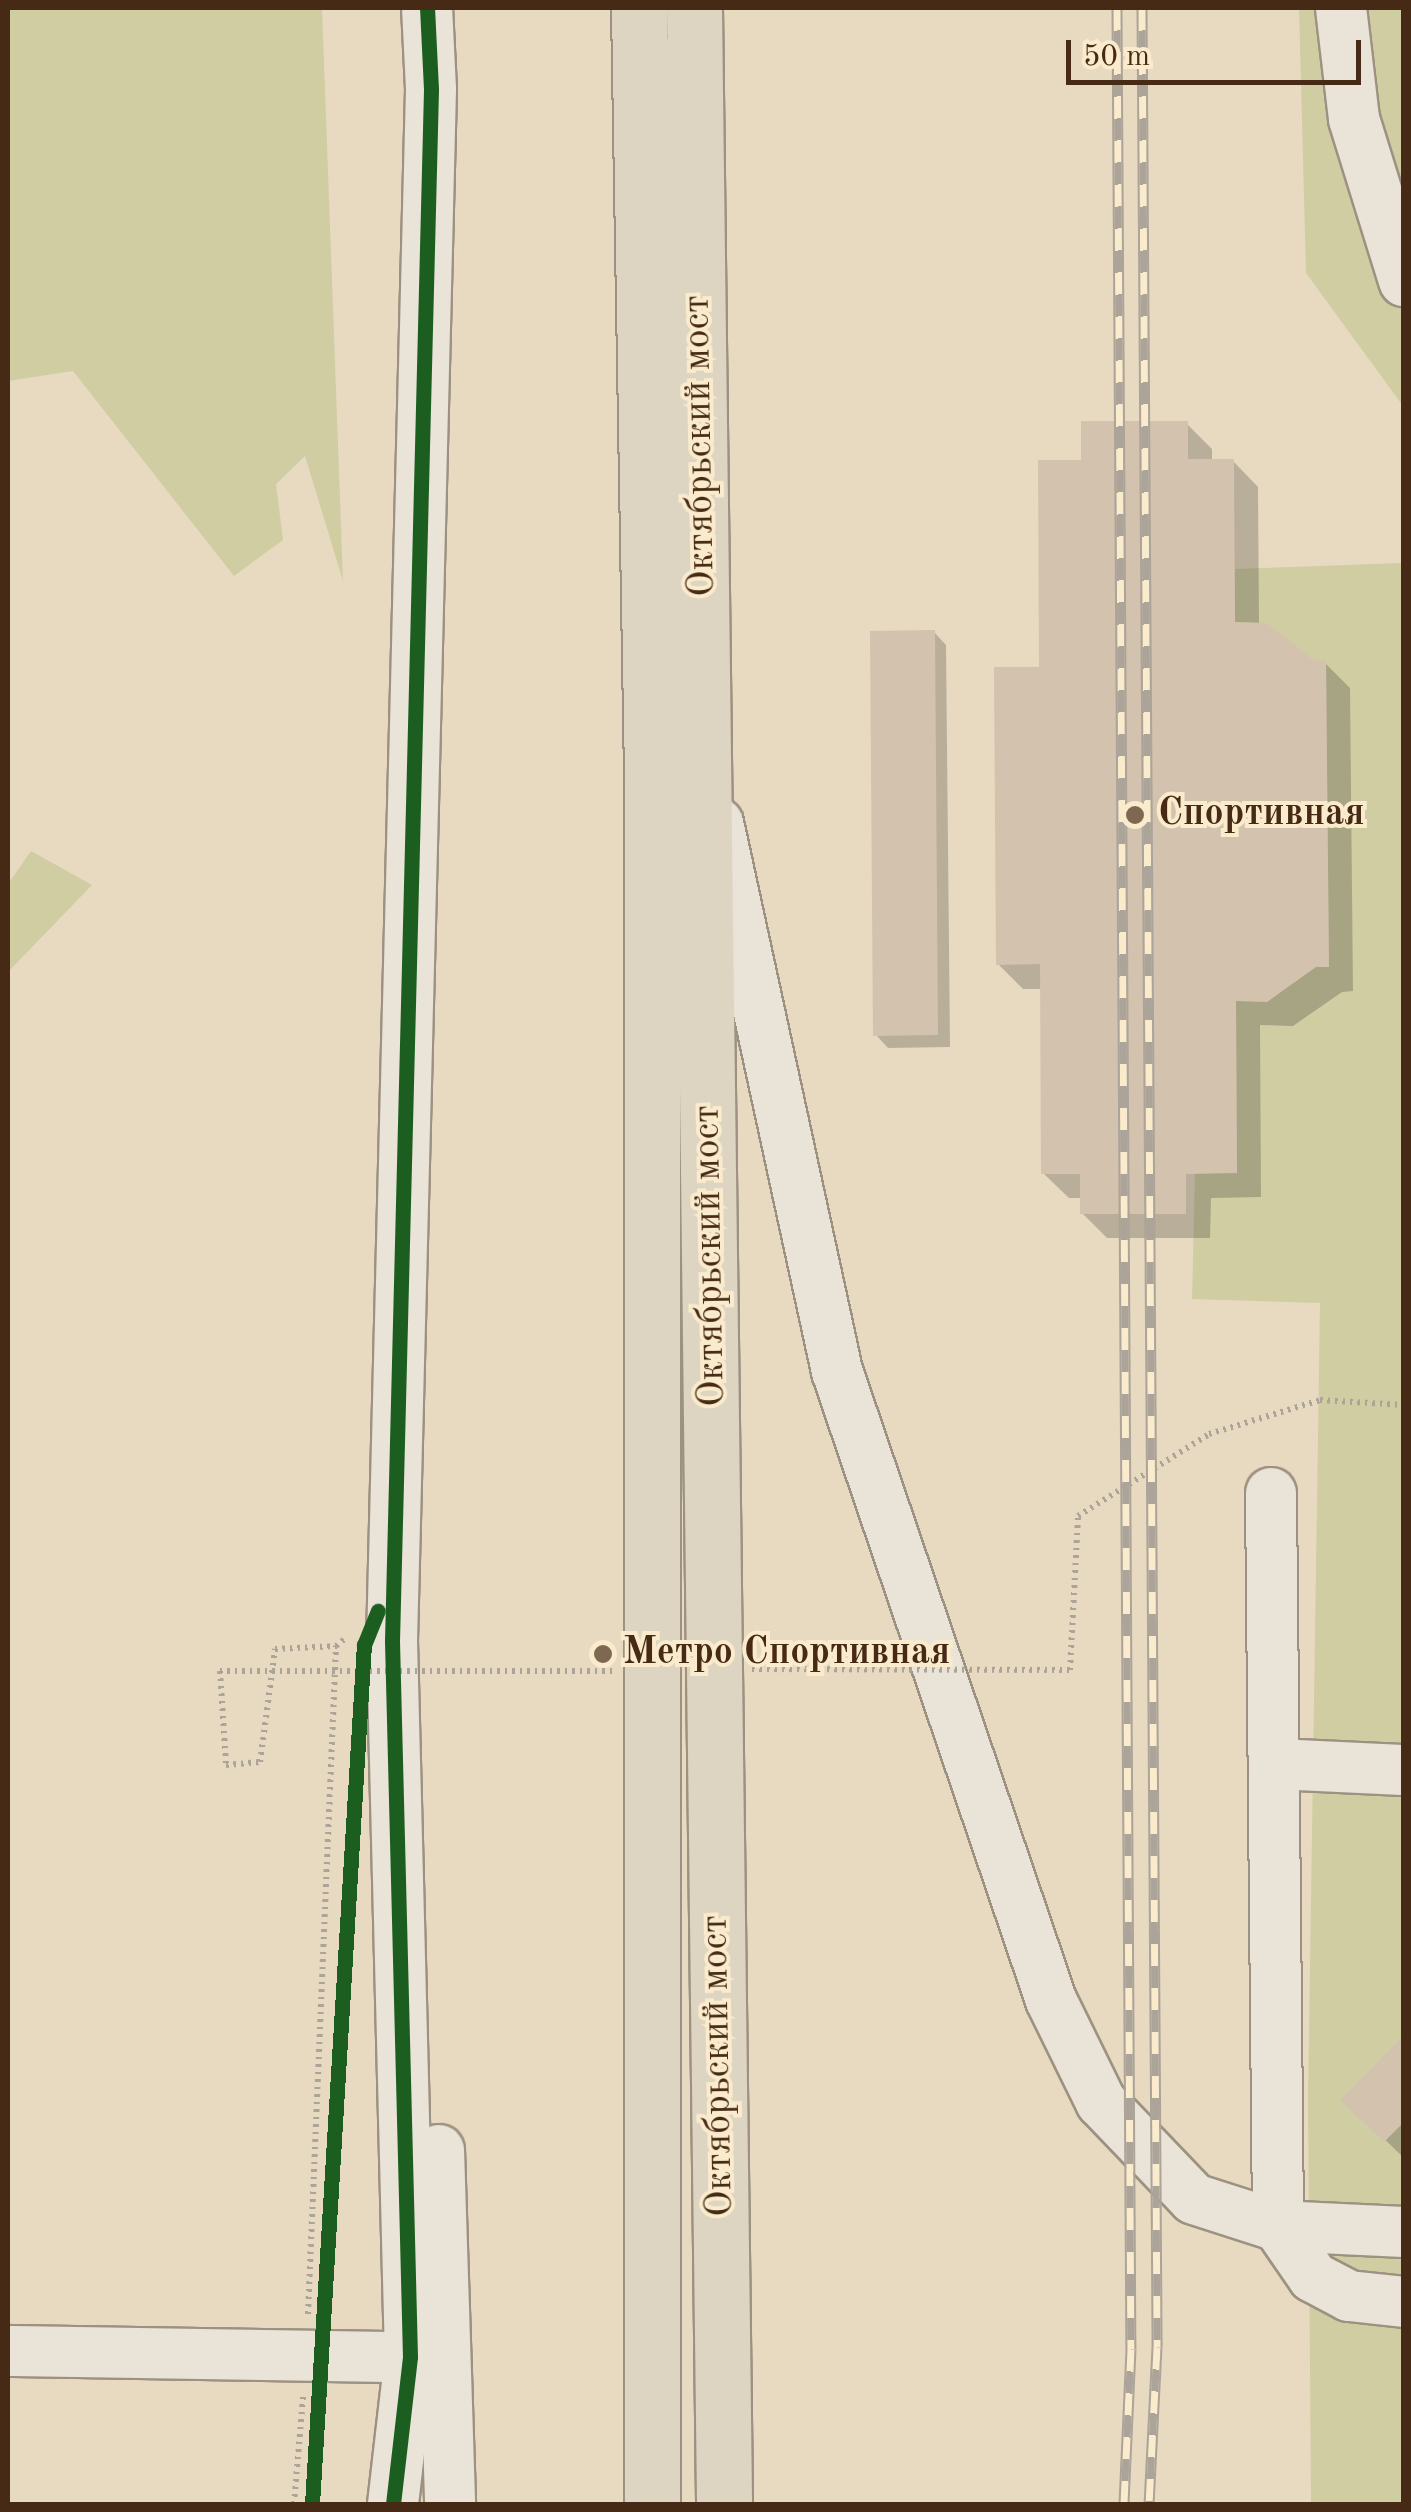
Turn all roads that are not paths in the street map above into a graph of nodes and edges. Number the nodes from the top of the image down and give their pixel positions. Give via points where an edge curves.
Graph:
1 (427, 8) edge
2 (455, 8) edge
3 (639, 8) edge
4 (694, 8) edge
5 (1341, 8) edge
6 (1404, 282) edge
7 (706, 769) junction
8 (1271, 1493) dead end
9 (1275, 1764) junction
10 (1404, 1770) edge
11 (1278, 2226) junction
12 (1404, 2232) edge
13 (1404, 2302) edge
14 (8, 2352) edge
15 (410, 2357) junction
16 (393, 2504) edge
17 (450, 2504) edge
18 (652, 2504) edge
19 (724, 2504) edge

1 - 15 street via 430,108 369,1640
2 - 17 street via 423,1604
3 - 18 main road, Октябрьский мост via 652,776
4 - 7 main road, Октябрьский мост
5 - 6 street via 1354,119
7 - 11 street via 837,1371 1051,2000 1100,2102 1194,2199
7 - 19 main road, Октябрьский мост
8 - 9 street
9 - 10 street
9 - 11 street
11 - 12 street
11 - 13 street via 1313,2277 1349,2296
14 - 15 street
15 - 16 street

